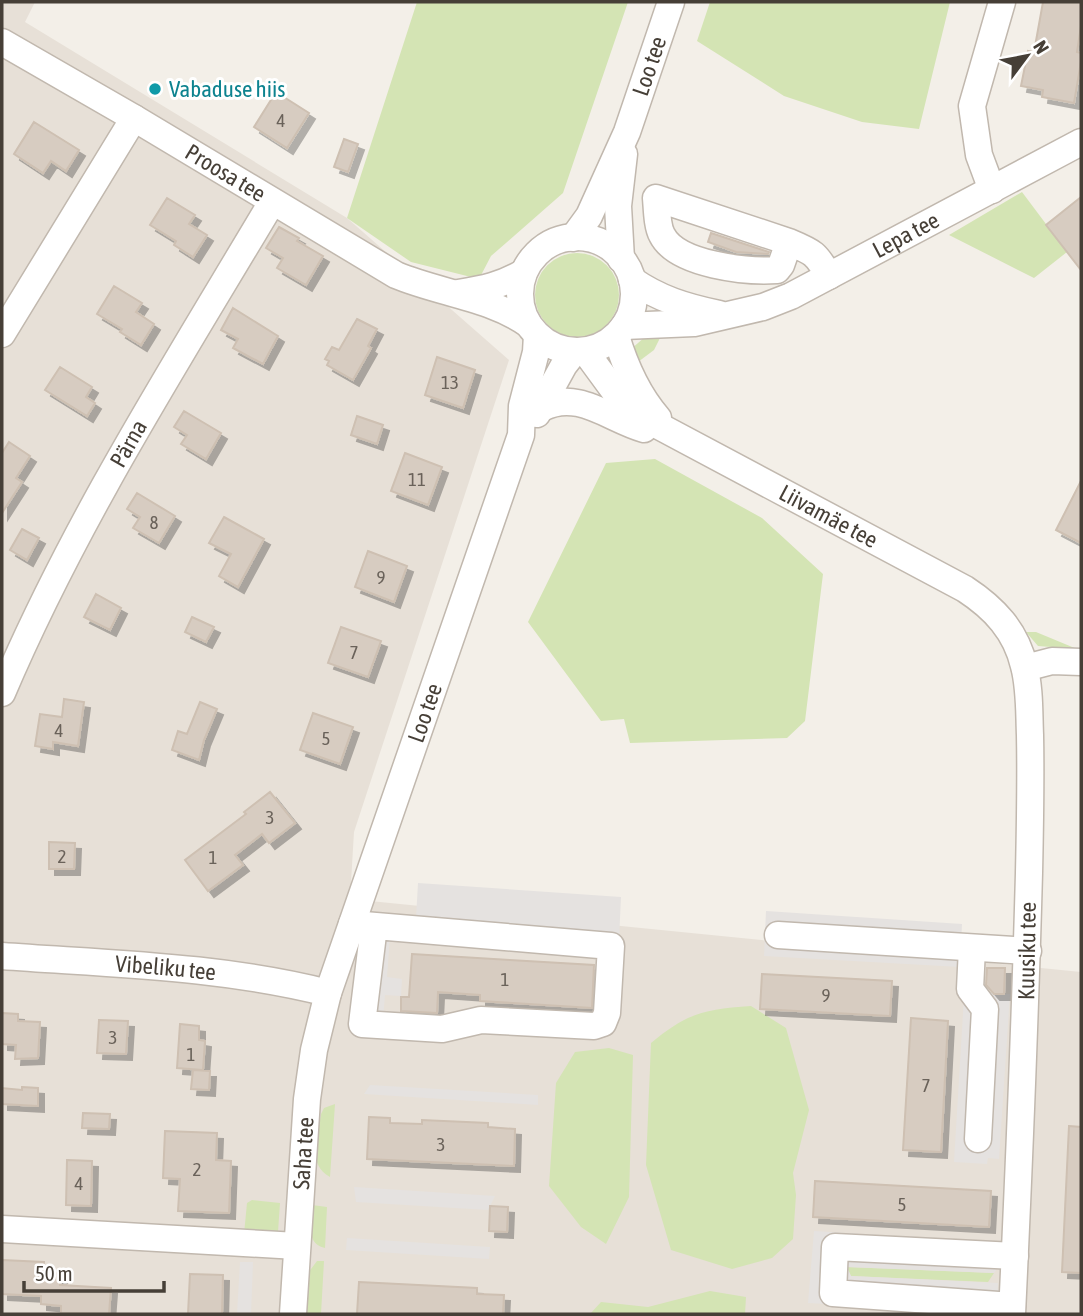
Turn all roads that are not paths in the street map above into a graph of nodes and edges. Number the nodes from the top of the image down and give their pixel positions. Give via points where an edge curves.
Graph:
1 (671, 2) edge
2 (1002, 2) edge
3 (2, 42) edge
4 (134, 118) junction
5 (627, 132) junction
6 (1081, 142) edge
7 (992, 190) junction
8 (272, 202) junction
9 (573, 237) junction
10 (789, 242) junction
11 (626, 270) junction
12 (524, 272) junction
13 (829, 276) junction
14 (453, 294) junction
15 (724, 315) junction
16 (532, 330) junction
17 (620, 331) junction
18 (2, 334) edge
19 (580, 351) junction
20 (542, 408) junction
21 (521, 435) junction
22 (673, 435) junction
23 (983, 601) joint
24 (1081, 662) edge
25 (1025, 668) junction
26 (2, 692) edge
27 (363, 925) junction
28 (778, 935) dead end
29 (972, 947) junction
30 (1028, 951) junction
31 (2, 956) edge
32 (328, 993) junction
33 (978, 1139) dead end
34 (2, 1229) edge
35 (297, 1246) junction
36 (1014, 1256) junction
37 (1012, 1310) edge
38 (293, 1314) edge

1 - 5 street, Loo tee
2 - 7 street via 972,106 979,155
3 - 4 street, Proosa tee
4 - 8 street, Proosa tee
4 - 18 street
5 - 9 street, Loo tee via 589,216
5 - 11 street, Loo tee via 618,206
6 - 7 street, Lepa tee
7 - 13 street, Lepa tee
8 - 14 street, Proosa tee via 396,275
8 - 26 street, Pärna via 96,503 32,621
9 - 11 street via 600,242
9 - 12 street via 539,251
10 - 10 street via 762,233 656,198 661,234 673,250 711,264 777,270
10 - 13 street via 817,255
11 - 15 street, Lepa tee via 652,294
11 - 17 street via 633,304
12 - 14 street, Proosa tee via 492,287
12 - 16 street via 520,298
13 - 15 street, Lepa tee via 763,307
14 - 16 street, Proosa tee via 506,310
15 - 17 street, Lepa tee
16 - 19 street via 548,344
16 - 21 street, Loo tee via 536,352 522,406
17 - 19 street via 607,343
17 - 22 street, Liivamäe tee via 622,355 639,393
19 - 20 street, Loo tee via 564,365
19 - 22 street, Liivamäe tee via 628,407
20 - 21 street, Loo tee
20 - 22 street via 573,401 640,428
21 - 27 street, Loo tee
22 - 23 street, Liivamäe tee
23 - 25 street, Kuusiku tee via 1012,634
24 - 25 street via 1052,661
25 - 30 street, Kuusiku tee via 1031,785
27 - 27 street via 611,946 607,1013 603,1023 594,1026 481,1020 442,1030 362,1024
27 - 32 street, Loo tee
28 - 29 street
29 - 30 street
29 - 33 street via 970,989 985,1009
30 - 36 street, Kuusiku tee
31 - 32 street, Vibeliku tee via 176,968 277,980
32 - 35 street, Saha tee via 307,1099
34 - 35 street
35 - 38 street, Saha tee
36 - 37 street, Kuusiku tee
36 - 37 street via 835,1247 833,1293

